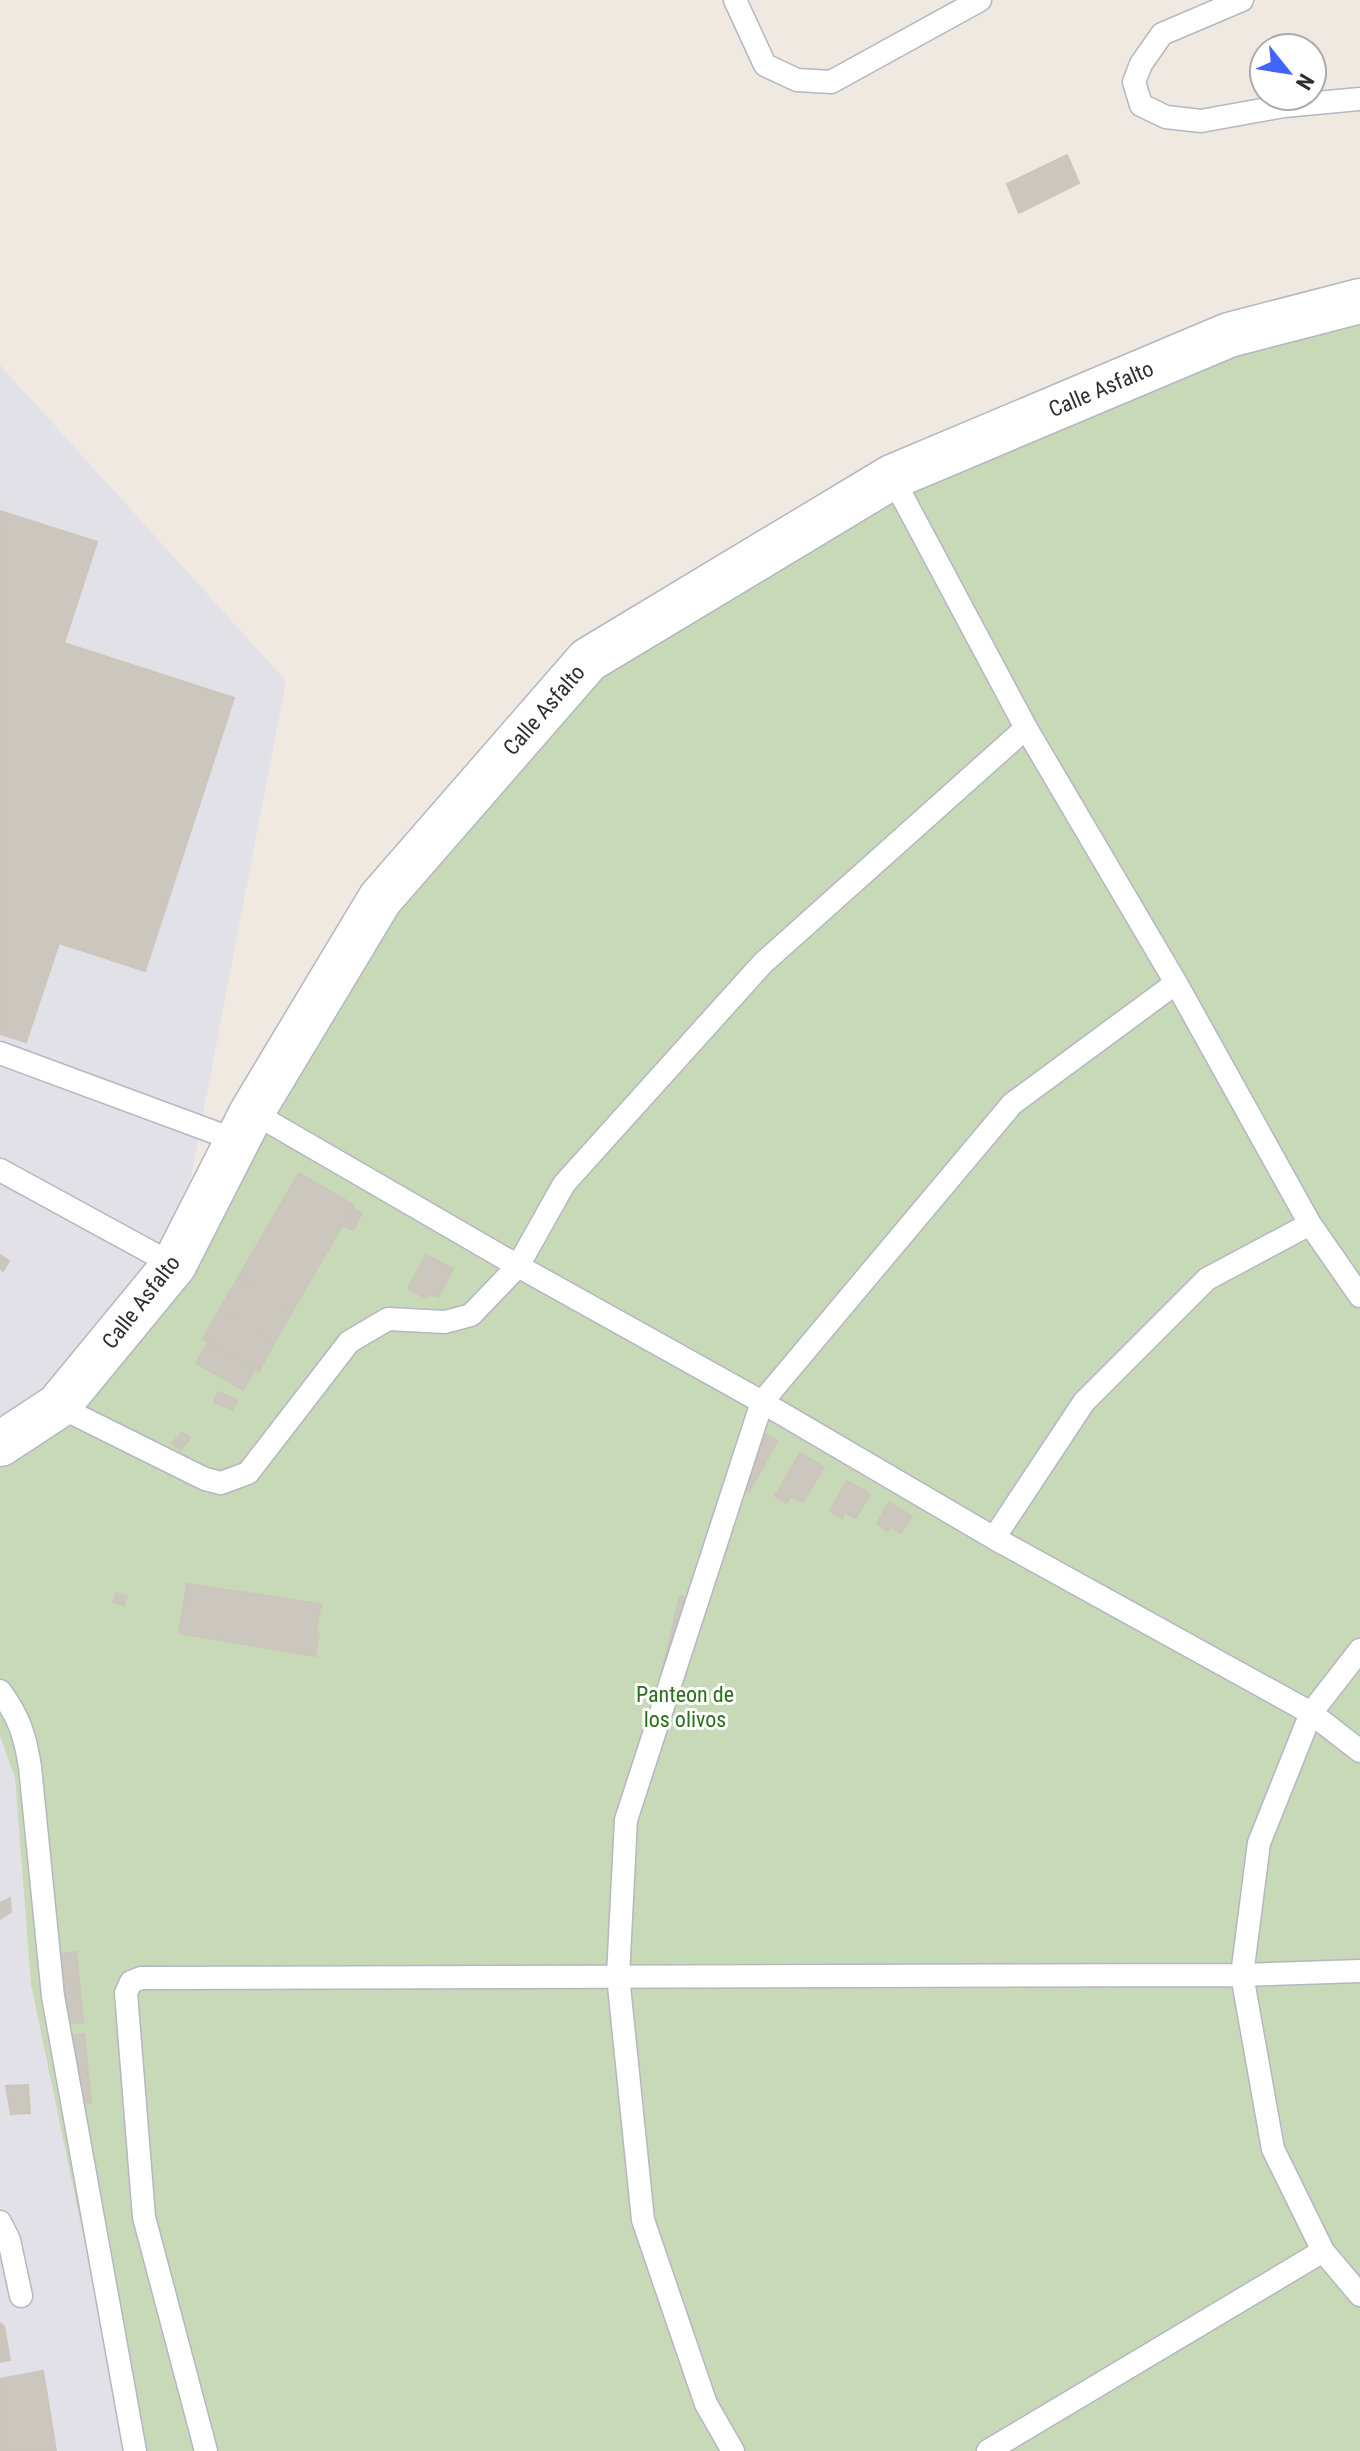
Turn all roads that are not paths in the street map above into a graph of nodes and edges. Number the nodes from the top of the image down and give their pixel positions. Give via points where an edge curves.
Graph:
1 (735, 0) edge
2 (980, 0) edge
3 (1242, 0) edge
4 (1360, 99) edge
5 (1360, 301) edge
6 (892, 477) junction
7 (1026, 728) junction
8 (1176, 983) junction
9 (0, 1053) edge
10 (245, 1127) junction
11 (0, 1170) edge
12 (1310, 1224) junction
13 (174, 1265) junction
14 (518, 1266) junction
15 (1360, 1296) edge
16 (762, 1402) junction
17 (58, 1406) junction
18 (0, 1444) edge
19 (994, 1538) junction
20 (1360, 1650) edge
21 (0, 1691) edge
22 (1311, 1713) junction
23 (1360, 1751) edge
24 (1360, 1971) edge
25 (1242, 1975) junction
26 (618, 1976) junction
27 (0, 2222) edge
28 (1323, 2251) junction
29 (1360, 2295) edge
30 (21, 2296) dead end
31 (135, 2451) edge
32 (206, 2451) edge
33 (733, 2451) edge
34 (988, 2451) edge

1 - 2 lane via 765,65 797,80 831,82
3 - 4 lane via 1162,34 1134,82 1141,105 1166,117 1201,121
5 - 6 street, Calle Asfalto via 1229,335
6 - 7 lane
6 - 10 street, Calle Asfalto via 588,660 380,899
7 - 8 lane
7 - 14 lane via 763,963 564,1184
8 - 12 lane
8 - 16 lane via 1012,1104
9 - 10 lane
10 - 13 street, Calle Asfalto
10 - 14 lane
11 - 13 lane
12 - 15 lane
12 - 19 lane via 1207,1279 1084,1402
13 - 17 street, Calle Asfalto
14 - 16 lane
14 - 17 lane via 471,1315 445,1322 388,1319 349,1342 248,1473 221,1483
16 - 19 lane
16 - 26 lane via 626,1820
17 - 18 street, Calle Asfalto
19 - 22 lane
20 - 22 lane
21 - 31 lane via 25,1737 53,1996
22 - 23 lane
22 - 25 lane via 1259,1843
24 - 25 lane
25 - 26 lane
25 - 28 lane via 1273,2149
26 - 32 lane via 131,1982 126,1993 144,2217
26 - 33 lane via 643,2220 706,2404
27 - 30 lane
28 - 29 lane
28 - 34 lane

